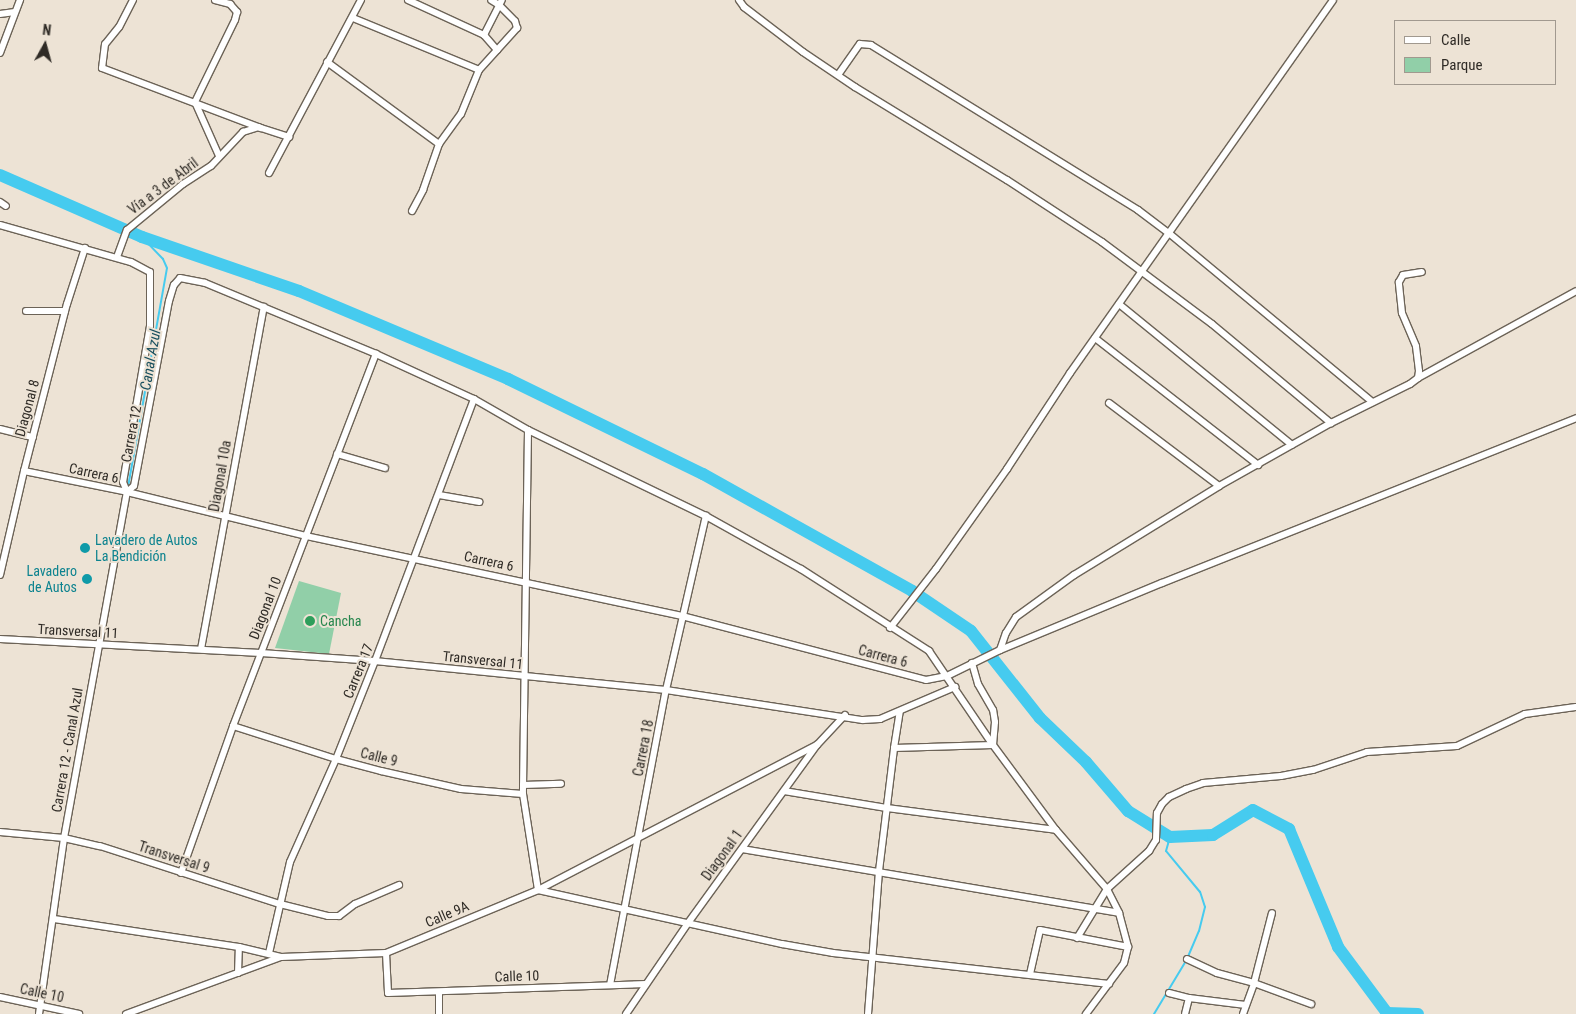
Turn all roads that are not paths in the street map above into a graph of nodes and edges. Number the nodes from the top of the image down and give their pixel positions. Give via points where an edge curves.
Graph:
1 (20, 0) edge
2 (133, 0) edge
3 (215, 0) edge
4 (361, 0) edge
5 (408, 0) edge
6 (491, 0) edge
7 (739, 0) edge
8 (1333, 0) edge
9 (501, 2) edge
10 (15, 12) junction
11 (0, 14) edge
12 (353, 18) junction
13 (484, 35) junction
14 (497, 50) junction
15 (0, 53) edge
16 (327, 62) junction
17 (479, 70) junction
18 (838, 75) junction
19 (195, 102) junction
20 (261, 128) junction
21 (289, 137) junction
22 (439, 144) junction
23 (219, 156) junction
24 (269, 173) dead end
25 (0, 202) edge
26 (6, 206) dead end
27 (412, 210) dead end
28 (0, 225) edge
29 (1170, 234) junction
30 (85, 248) junction
31 (117, 258) junction
32 (1143, 271) junction
33 (1422, 272) dead end
34 (1576, 291) edge
35 (1119, 304) junction
36 (264, 307) junction
37 (26, 311) dead end
38 (65, 311) junction
39 (1095, 338) junction
40 (376, 354) junction
41 (1418, 378) junction
42 (474, 399) junction
43 (1372, 402) junction
44 (1109, 403) dead end
45 (1576, 418) edge
46 (1331, 422) junction
47 (0, 430) edge
48 (528, 430) junction
49 (33, 437) junction
50 (1292, 445) junction
51 (337, 454) junction
52 (1258, 465) junction
53 (384, 468) dead end
54 (24, 471) junction
55 (1219, 486) junction
56 (127, 492) junction
57 (439, 494) junction
58 (480, 502) dead end
59 (226, 516) junction
60 (706, 516) junction
61 (306, 536) junction
62 (414, 558) junction
63 (0, 575) edge
64 (526, 581) junction
65 (682, 616) junction
66 (890, 628) junction
67 (0, 639) edge
68 (98, 645) junction
69 (201, 649) junction
70 (1000, 650) junction
71 (262, 653) junction
72 (375, 661) junction
73 (972, 663) junction
74 (947, 676) junction
75 (526, 677) junction
76 (955, 688) junction
77 (666, 690) junction
78 (1576, 707) edge
79 (900, 711) junction
80 (845, 716) junction
81 (233, 726) junction
82 (817, 745) junction
83 (993, 745) junction
84 (894, 748) junction
85 (336, 760) junction
86 (561, 784) dead end
87 (523, 785) junction
88 (784, 791) junction
89 (523, 794) junction
90 (887, 808) junction
91 (1056, 830) junction
92 (0, 832) edge
93 (64, 838) junction
94 (638, 838) junction
95 (742, 848) junction
96 (879, 871) junction
97 (181, 873) junction
98 (399, 885) dead end
99 (1107, 889) junction
100 (538, 890) junction
101 (280, 904) junction
102 (624, 909) junction
103 (1093, 909) junction
104 (1272, 912) dead end
105 (1119, 913) junction
106 (54, 919) junction
107 (688, 923) junction
108 (1077, 938) junction
109 (239, 947) junction
110 (1128, 947) junction
111 (269, 953) junction
112 (386, 953) junction
113 (873, 956) junction
114 (281, 957) junction
115 (1188, 959) dead end
116 (238, 973) junction
117 (1030, 974) junction
118 (1254, 983) junction
119 (646, 984) junction
120 (1109, 984) junction
121 (610, 985) junction
122 (439, 992) junction
123 (1169, 993) dead end
124 (0, 997) edge
125 (1189, 998) junction
126 (1311, 1004) dead end
127 (1246, 1005) junction
128 (41, 1006) junction
129 (39, 1014) edge
130 (79, 1014) edge
131 (126, 1014) edge
132 (439, 1014) edge
133 (626, 1014) edge
134 (868, 1014) edge
135 (1086, 1014) edge
136 (1185, 1014) edge
137 (1243, 1014) edge

1 - 10 street
2 - 19 street via 106,44 102,68
3 - 19 street via 230,4 237,12 236,20
4 - 12 street
5 - 13 street
6 - 9 street
7 - 18 street via 744,7
8 - 29 street
9 - 13 street
9 - 14 street via 517,28
10 - 11 street
10 - 15 street
12 - 16 street
12 - 17 street
13 - 14 street
14 - 17 street
16 - 21 street
16 - 22 street
17 - 22 street via 462,114
18 - 29 street via 860,44 872,45 1130,205
18 - 32 street via 1007,180
19 - 20 street
19 - 23 street
20 - 21 street
20 - 23 street, Vía a 3 de Abril via 243,132
21 - 24 street
22 - 27 street via 423,190
23 - 31 street, Vía a 3 de Abril via 211,166 126,230
25 - 26 street
28 - 30 street
29 - 32 street
29 - 43 street
30 - 31 street
30 - 38 street, Diagonal 8
31 - 56 street, Carrera 12 via 150,272 151,314 123,482
32 - 35 street
32 - 46 street
33 - 41 street via 1403,275 1399,282 1402,313 1416,346
34 - 41 street
35 - 39 street
35 - 50 street
36 - 40 street
36 - 56 street, Carrera 12 via 205,283 180,278 174,286 134,486
36 - 59 street, Diagonal 10a
37 - 38 street
38 - 49 street, Diagonal 8
39 - 52 street
39 - 66 street via 936,570
40 - 42 street
40 - 51 street, Diagonal 10
41 - 43 street
42 - 48 street
42 - 57 street, Carrera 17
43 - 46 street
44 - 55 street
45 - 70 street
46 - 50 street
47 - 49 street
48 - 60 street
48 - 64 street
49 - 54 street, Diagonal 8
50 - 52 street
51 - 53 street
51 - 61 street, Diagonal 10
52 - 55 street
54 - 56 street, Carrera 6
54 - 63 street, Diagonal 8
55 - 70 street via 1074,575 1016,616
56 - 59 street, Carrera 6
56 - 68 street, Carrera 12 - Canal Azul
57 - 58 street
57 - 62 street, Carrera 17
59 - 61 street, Carrera 6
59 - 69 street, Diagonal 10a
60 - 65 street, Carrera 18
60 - 66 street via 801,570
61 - 62 street, Carrera 6
61 - 71 street, Diagonal 10
62 - 64 street, Carrera 6
62 - 72 street, Carrera 17
64 - 65 street, Carrera 6
64 - 75 street
65 - 74 street, Carrera 6 via 926,680
65 - 77 street, Carrera 18
66 - 74 street via 929,651
67 - 68 street, Transversal 11
68 - 69 street, Transversal 11
68 - 93 street, Carrera 12 - Canal Azul
69 - 71 street, Transversal 11
70 - 73 street
71 - 72 street, Transversal 11
71 - 81 street, Diagonal 10
72 - 75 street, Transversal 11
72 - 85 street, Carrera 17
73 - 74 street
73 - 83 street via 978,684 993,710
74 - 76 street
75 - 77 street, Transversal 11
75 - 87 street
76 - 79 street, Transversal 11
76 - 83 street
77 - 80 street, Transversal 11
77 - 94 street, Carrera 18
78 - 99 street via 1525,714 1457,746 1367,752 1313,770 1203,783 1186,789 1162,804 1157,813 1156,840 1149,851
79 - 80 street, Transversal 11 via 863,720
79 - 84 street
80 - 82 street, Diagonal 1
81 - 85 street, Calle 9
81 - 97 street, Diagonal 10
82 - 88 street, Diagonal 1
82 - 94 street, Calle 9A
83 - 84 street
83 - 91 street
84 - 90 street
85 - 89 street, Calle 9 via 461,789
85 - 101 street, Carrera 17 via 290,862
86 - 87 street
87 - 89 street
88 - 90 street
88 - 95 street, Diagonal 1
89 - 100 street
90 - 91 street
90 - 96 street
91 - 99 street
92 - 93 street, Transversal 9
93 - 97 street, Transversal 9 via 100,846
93 - 106 street, Carrera 12 - Canal Azul
94 - 100 street, Calle 9A
94 - 102 street, Carrera 18
95 - 96 street
95 - 107 street, Diagonal 1
96 - 103 street
96 - 113 street
97 - 101 street, Transversal 9
98 - 101 street, Transversal 9 via 354,904 339,916
99 - 103 street
99 - 105 street
100 - 102 street
100 - 112 street, Calle 9A
101 - 111 street, Carrera 17
102 - 107 street
102 - 121 street, Carrera 18
103 - 105 street
103 - 108 street
104 - 118 street
105 - 110 street
106 - 109 street, Calle 9A
106 - 128 street, Carrera 12 - Canal Azul
107 - 113 street via 782,944
107 - 119 street, Diagonal 1
108 - 110 street
108 - 117 street via 1040,930
109 - 111 street, Calle 9A
109 - 116 street
110 - 120 street via 1124,963
111 - 114 street, Calle 9A
112 - 114 street, Calle 9A
112 - 122 street, Calle 10 via 388,993
113 - 117 street
113 - 134 street
114 - 116 street
115 - 118 street via 1217,973
116 - 131 street
117 - 120 street
118 - 126 street
118 - 127 street
119 - 121 street, Calle 10
119 - 133 street, Diagonal 1
120 - 135 street
121 - 122 street, Calle 10
122 - 132 street
123 - 125 street
124 - 128 street, Calle 10
125 - 127 street
125 - 136 street
127 - 137 street
128 - 129 street, Carrera 12 - Canal Azul
128 - 130 street, Calle 10

